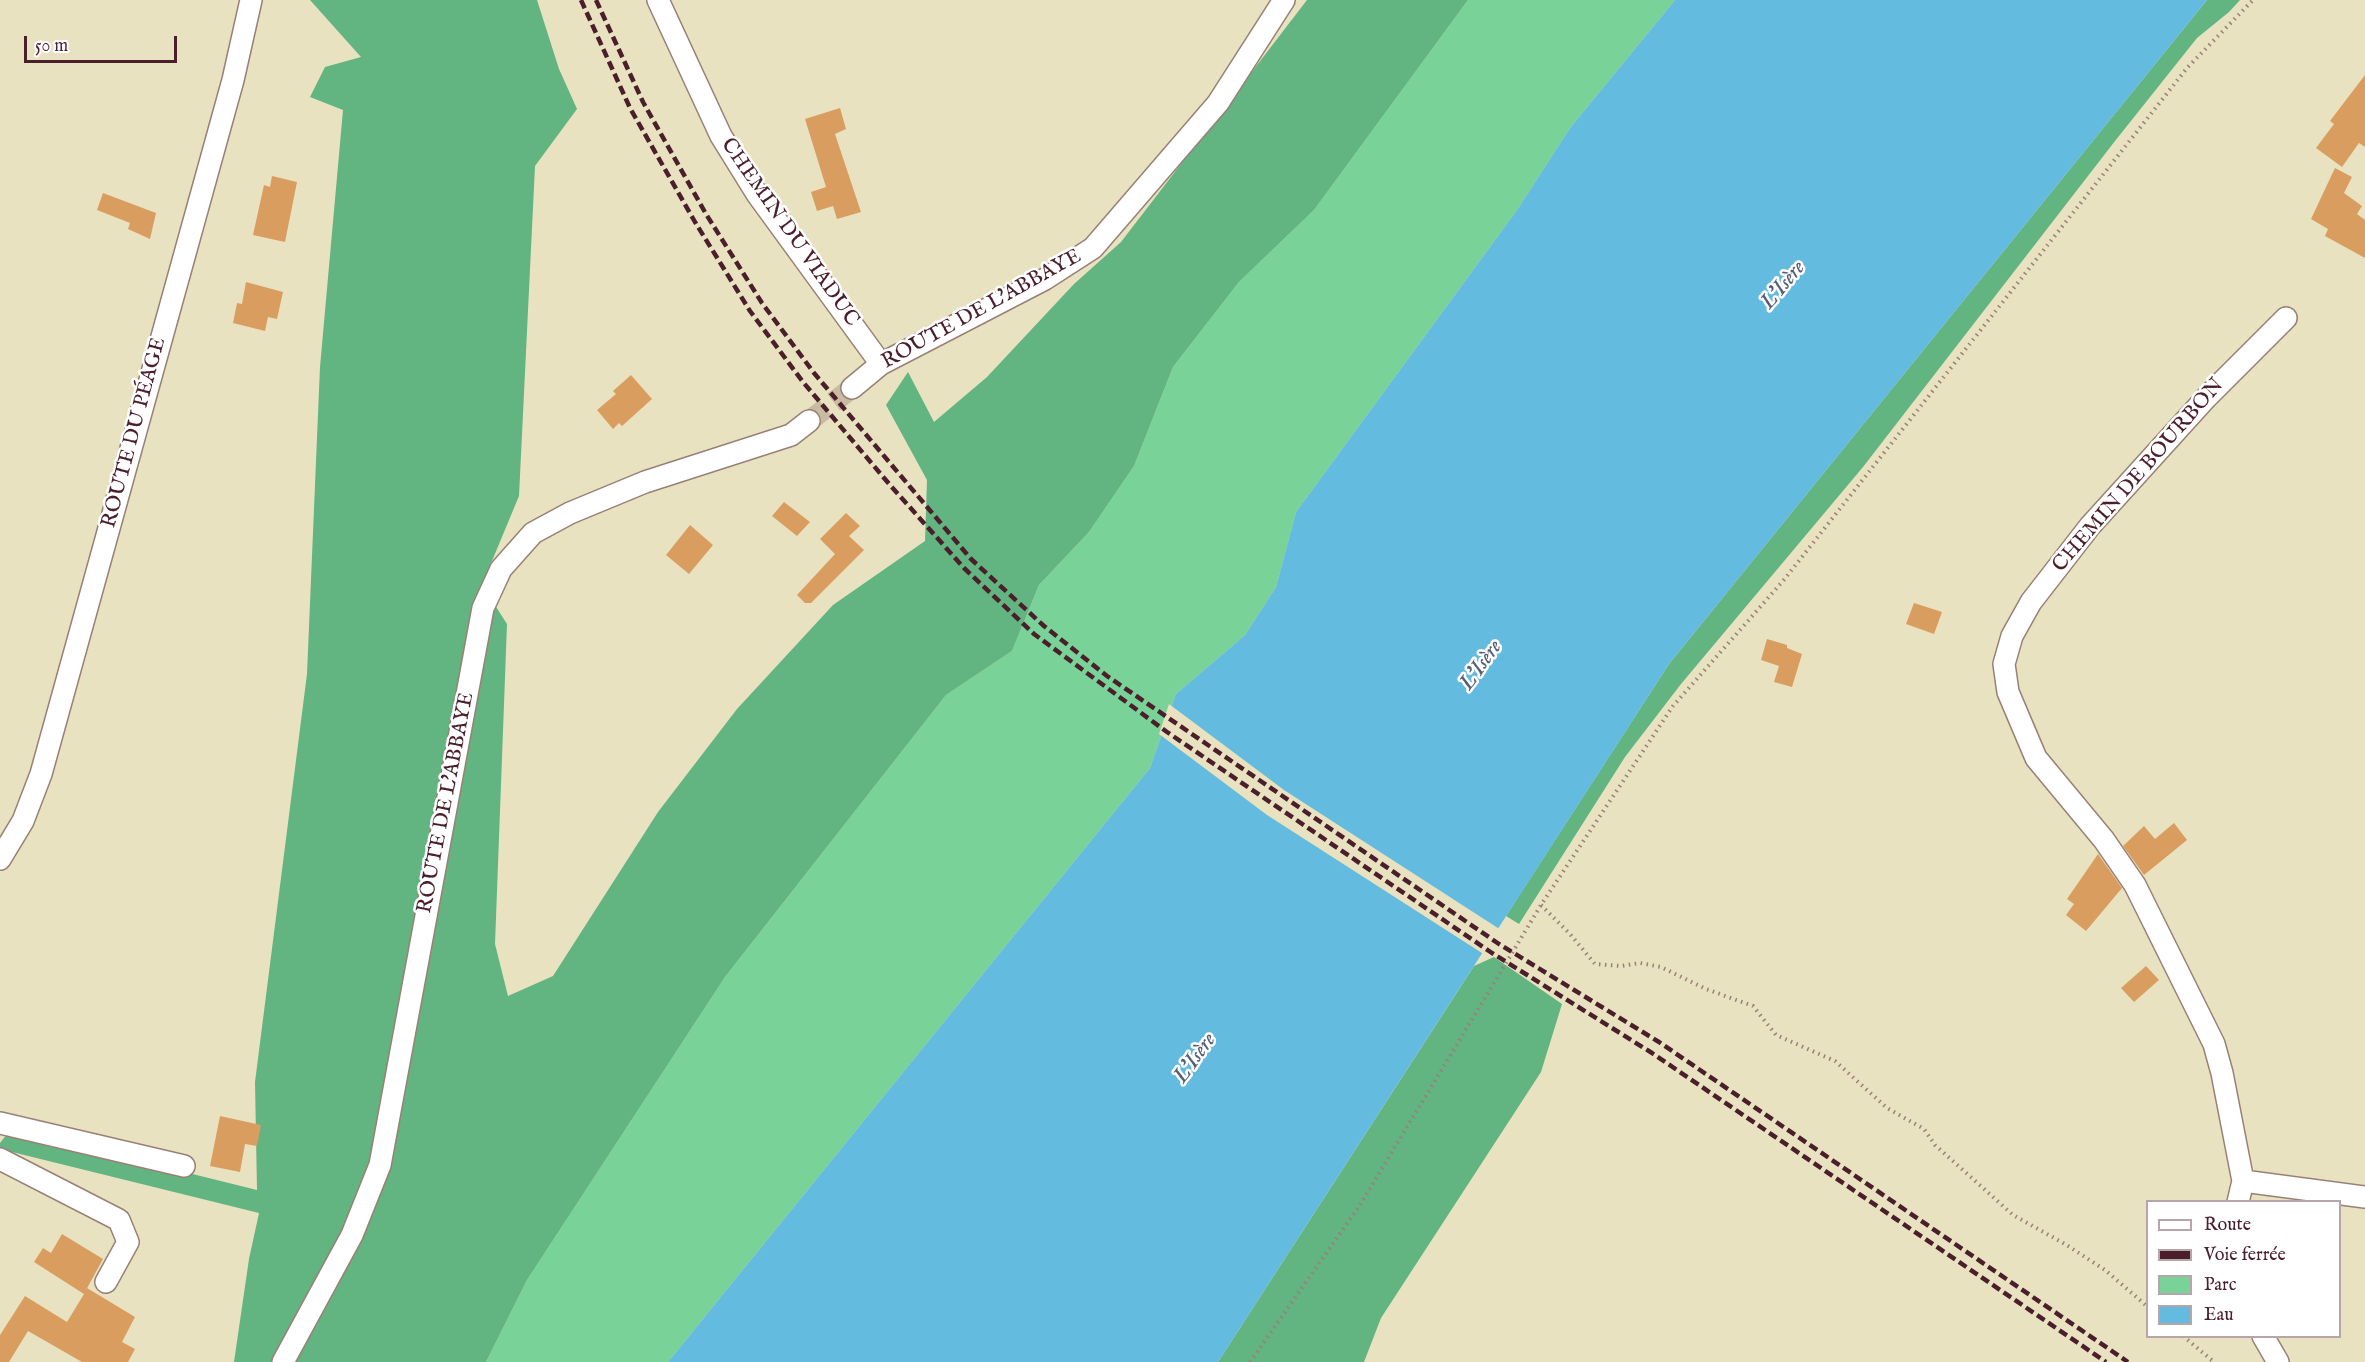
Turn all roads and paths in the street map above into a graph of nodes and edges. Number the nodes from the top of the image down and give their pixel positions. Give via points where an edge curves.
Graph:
1 (251, 0) edge
2 (658, 0) edge
3 (1284, 0) edge
4 (2253, 0) edge
5 (2286, 318) dead end
6 (881, 364) junction
7 (852, 388) tunnel mouth
8 (809, 421) tunnel mouth
9 (0, 860) edge
10 (1542, 905) junction
11 (0, 1123) edge
12 (0, 1159) edge
13 (184, 1166) dead end
14 (2240, 1191) edge
15 (2365, 1197) edge
16 (106, 1282) dead end
17 (2146, 1304) edge
18 (2185, 1338) edge
19 (2265, 1338) edge
20 (283, 1362) edge
21 (1250, 1362) edge
22 (2214, 1362) edge
23 (2278, 1362) edge

1 - 9 street, ROUTE DU PÉAGE via 233,80 41,774 22,821
2 - 6 street, CHEMIN DU VIADUC via 721,136 757,194
3 - 6 street, ROUTE DE L'ABBAYE via 1218,103 1093,248 1045,279
4 - 10 path via 2187,68 1783,581 1673,705
5 - 14 street, CHEMIN DE BOURBON via 2206,398 2090,526 2031,602 2012,636 2004,664 2008,692 2036,759 2104,840 2135,885 2214,1044
6 - 7 street, ROUTE DE L'ABBAYE
8 - 20 street, ROUTE DE L'ABBAYE via 791,435 645,482 570,513 533,534 501,569 483,608 380,1165 352,1235
10 - 17 path via 1595,963 1661,966 1706,989 1753,1006 1776,1035 1836,1062 1887,1108 1924,1129 1935,1145 2013,1215 2105,1270
10 - 21 path via 1360,1205
11 - 13 street
12 - 16 street via 119,1220 128,1242
14 - 15 street, CHEMIN DE BOURBON
18 - 22 path
19 - 23 street

